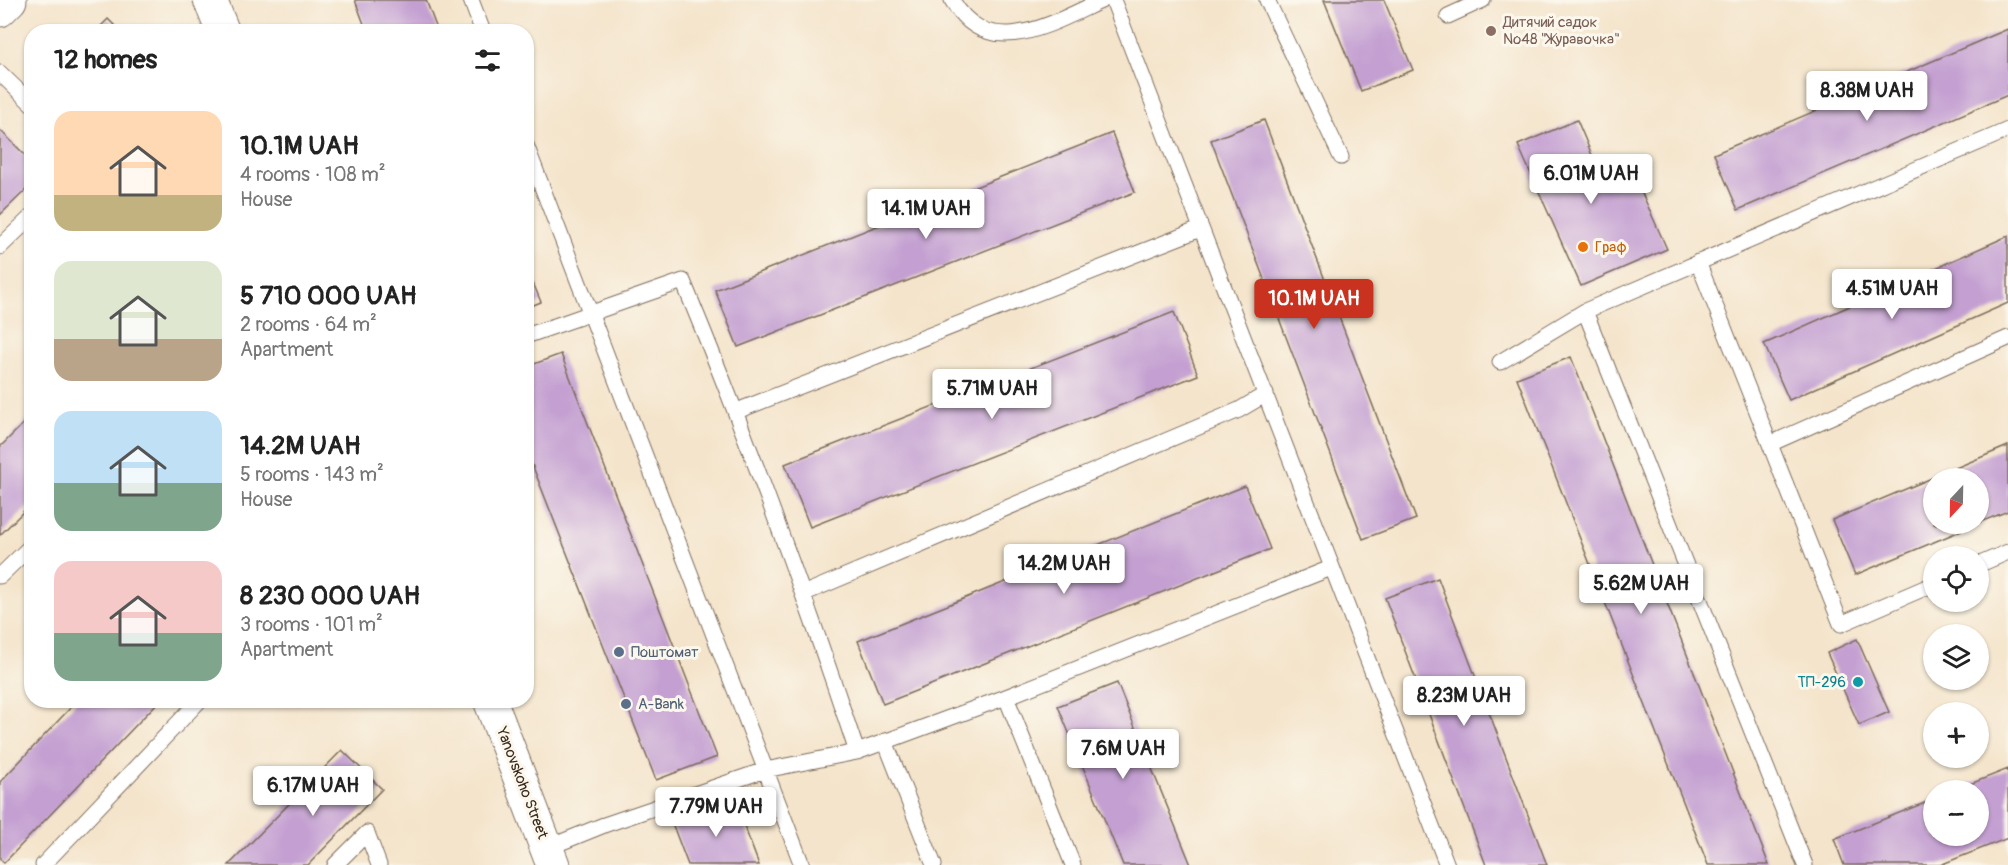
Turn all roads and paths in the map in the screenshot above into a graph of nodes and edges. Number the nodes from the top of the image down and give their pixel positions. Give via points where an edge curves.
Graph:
1 (10, 0) edge
2 (210, 0) edge
3 (471, 0) edge
4 (952, 0) edge
5 (1103, 0) edge
6 (1113, 0) edge
7 (1267, 0) edge
8 (1483, 0) edge
9 (0, 10) edge
10 (1448, 16) dead end
11 (220, 24) edge
12 (480, 24) edge
13 (0, 73) edge
14 (24, 97) edge
15 (2008, 130) edge
16 (1341, 157) dead end
17 (534, 166) edge
18 (24, 224) edge
19 (1200, 229) junction
20 (0, 247) edge
21 (1698, 262) junction
22 (1585, 311) junction
23 (591, 313) junction
24 (534, 333) edge
25 (2008, 338) edge
26 (1500, 362) dead end
27 (1266, 394) junction
28 (737, 411) junction
29 (1770, 444) junction
30 (2008, 552) edge
31 (24, 553) edge
32 (1989, 560) edge
33 (1331, 568) junction
34 (0, 576) edge
35 (1923, 589) edge
36 (805, 593) junction
37 (1006, 697) junction
38 (192, 708) edge
39 (493, 708) edge
40 (885, 741) junction
41 (857, 752) junction
42 (765, 770) junction
43 (550, 857) edge
44 (42, 865) edge
45 (335, 865) edge
46 (379, 865) edge
47 (802, 865) edge
48 (934, 865) edge
49 (1072, 865) edge
50 (1447, 865) edge
51 (1804, 865) edge

1 - 9 main road
2 - 11 main road
3 - 12 lane
4 - 5 lane via 959,13 979,28 1002,35 1027,34
6 - 19 lane
7 - 16 lane
8 - 10 lane
13 - 14 lane
15 - 21 lane
17 - 23 lane
18 - 20 lane
19 - 27 lane
19 - 28 lane
21 - 22 lane
21 - 29 lane
22 - 26 lane
22 - 51 lane
23 - 24 lane
23 - 28 lane via 683,281
23 - 42 lane
25 - 29 lane
27 - 33 lane
27 - 36 lane via 1239,410
28 - 36 lane
29 - 35 lane via 1842,624
30 - 32 lane
31 - 34 lane
33 - 37 lane
33 - 50 lane
36 - 41 lane
37 - 40 lane
37 - 49 lane
38 - 44 lane
39 - 43 main road, Yanovskoho Street
40 - 41 lane
40 - 48 lane
41 - 42 lane
42 - 43 lane via 604,825
42 - 47 lane
45 - 46 lane via 367,833

